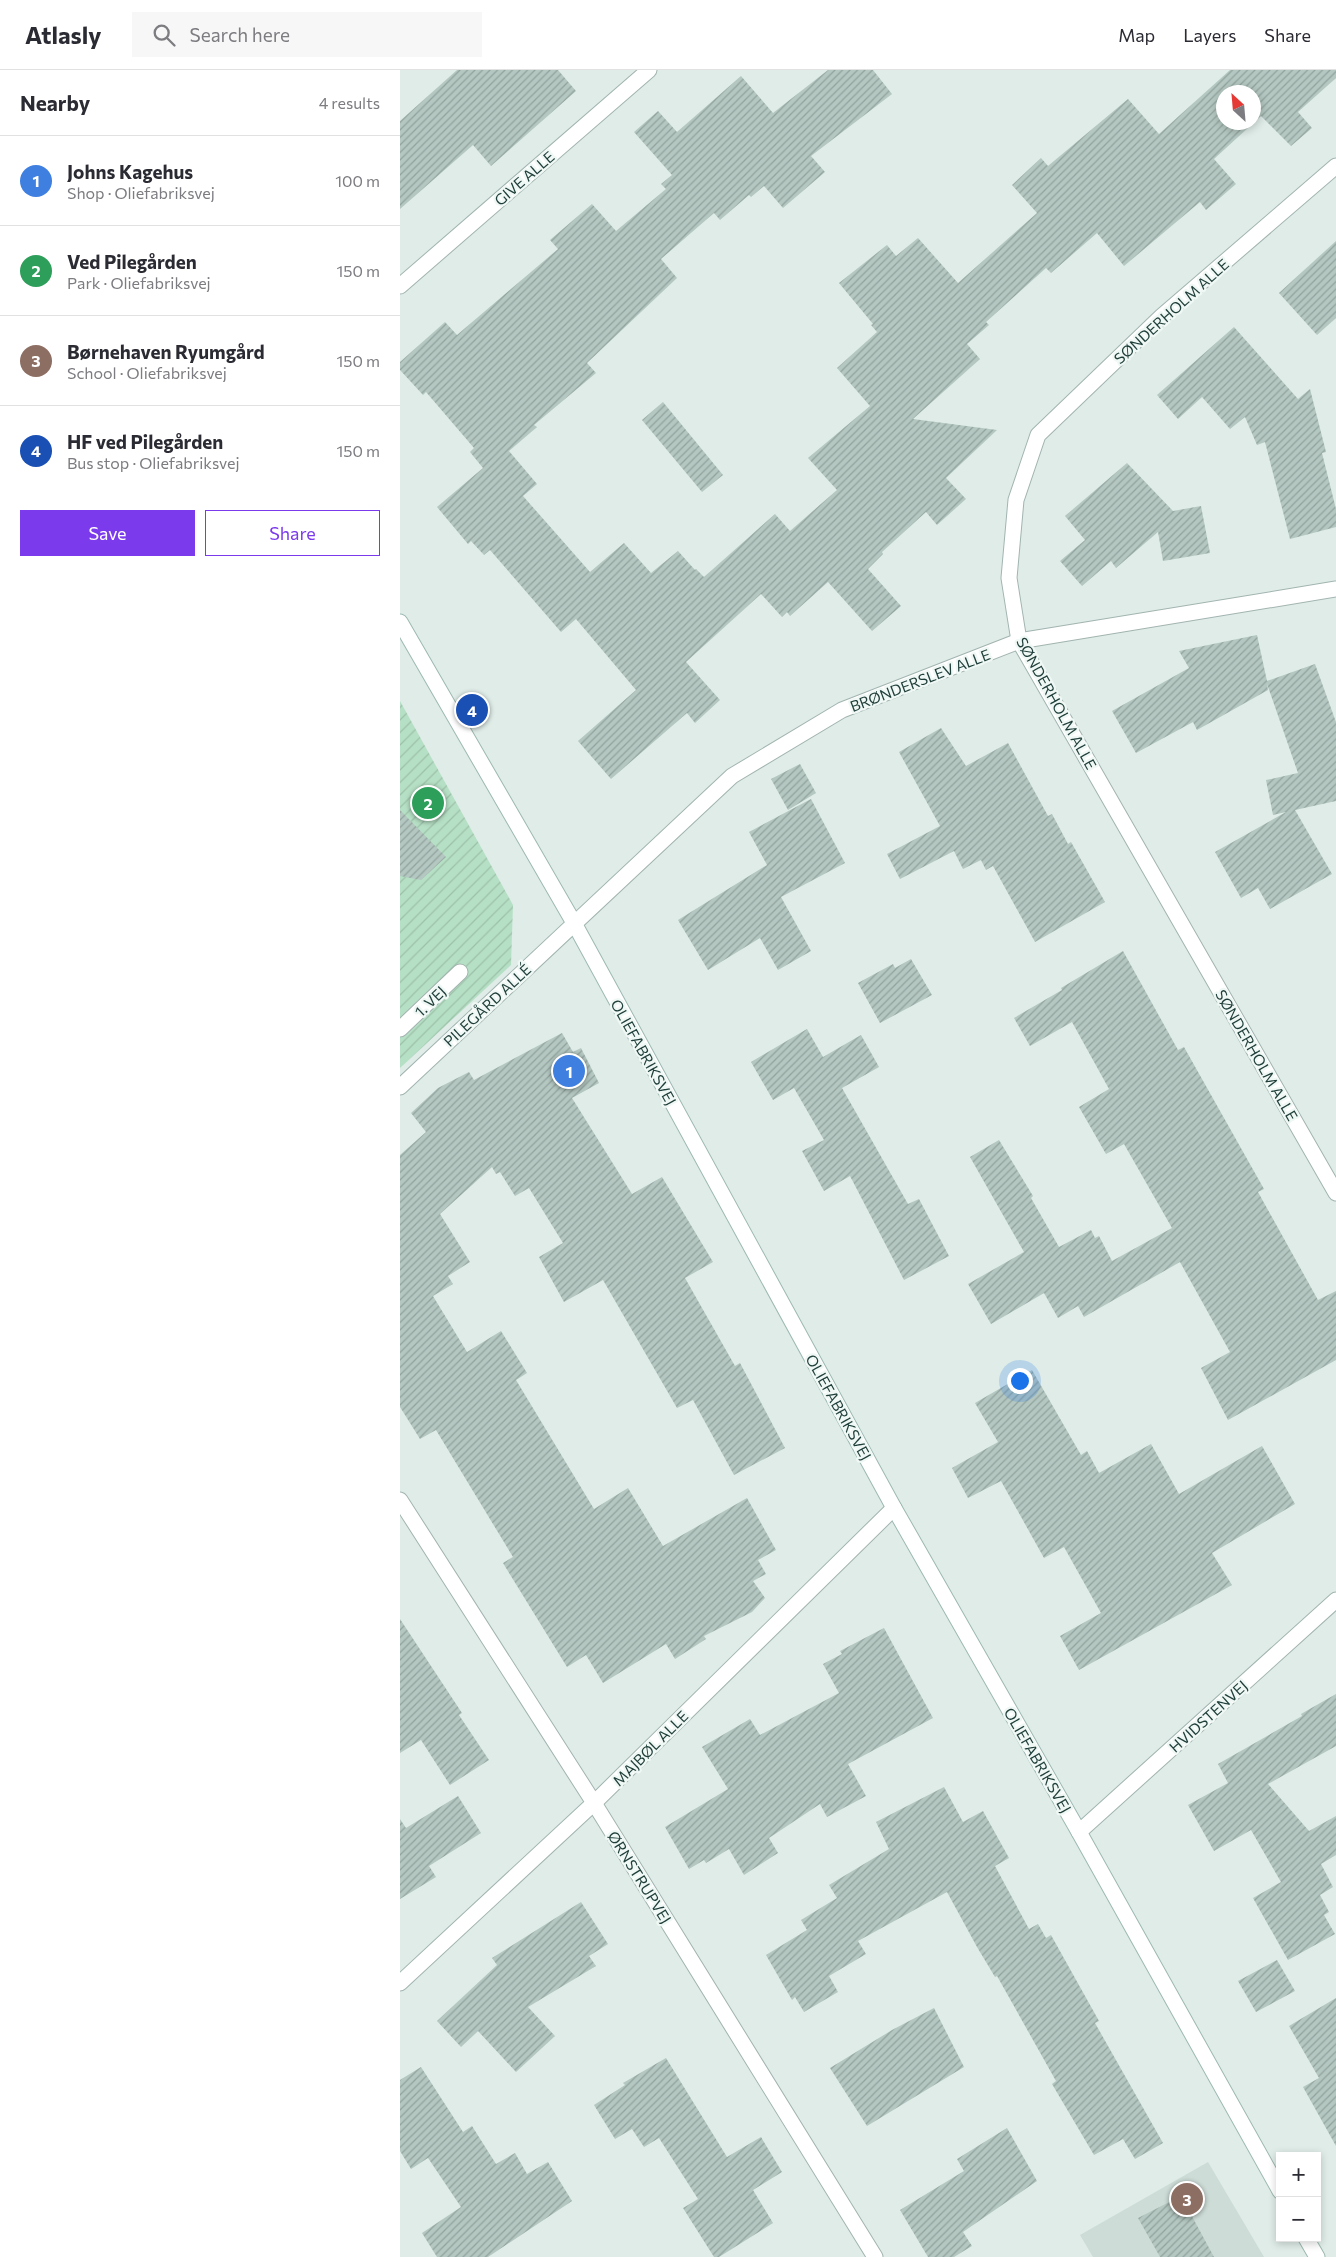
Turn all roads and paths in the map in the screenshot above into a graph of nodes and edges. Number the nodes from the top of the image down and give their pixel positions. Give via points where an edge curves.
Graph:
1 (649, 70) edge
2 (1336, 166) edge
3 (400, 286) edge
4 (1336, 589) edge
5 (400, 622) edge
6 (1020, 641) junction
7 (574, 923) junction
8 (460, 972) dead end
9 (400, 1029) edge
10 (400, 1087) edge
11 (1336, 1193) edge
12 (400, 1500) edge
13 (894, 1508) junction
14 (1336, 1600) edge
15 (594, 1803) junction
16 (1079, 1832) junction
17 (400, 1983) edge
18 (1276, 2183) edge
19 (1308, 2242) edge
20 (875, 2257) edge
21 (1317, 2257) edge

1 - 3 street, GIVE ALLE
2 - 6 street, SØNDERHOLM ALLE via 1162,316 1038,435 1016,500 1010,558 1009,578
4 - 6 street, BRØNDERSLEV ALLE
5 - 7 street, OLIEFABRIKSVEJ
6 - 7 street, BRØNDERSLEV ALLE via 842,710 732,776
6 - 11 street, SØNDERHOLM ALLE
7 - 10 street, PILEGÅRD ALLÉ
7 - 13 street, OLIEFABRIKSVEJ
8 - 9 street, 1. VEJ
12 - 15 street, ØRNSTRUPVEJ
13 - 15 street, MAJBØL ALLE
13 - 16 street, OLIEFABRIKSVEJ
14 - 16 street, HVIDSTENVEJ
15 - 17 street, MAJBØL ALLE
15 - 20 street, ØRNSTRUPVEJ
16 - 18 street, OLIEFABRIKSVEJ
19 - 21 street

